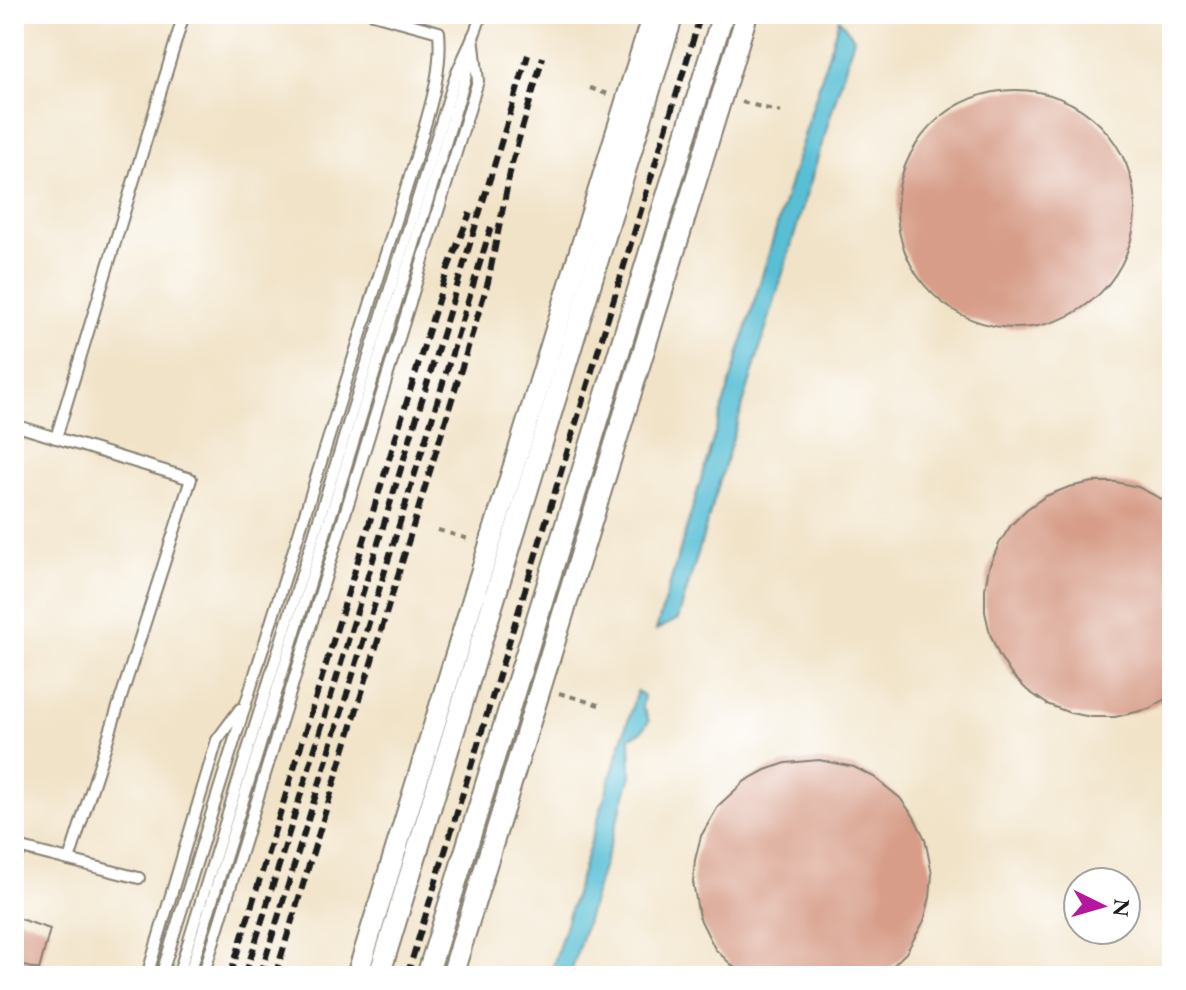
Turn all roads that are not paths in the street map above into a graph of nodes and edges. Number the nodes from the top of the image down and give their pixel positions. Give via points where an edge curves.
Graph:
1 (184, 14) edge
2 (373, 14) edge
3 (481, 14) edge
4 (653, 14) edge
5 (673, 14) edge
6 (723, 14) edge
7 (747, 14) edge
8 (473, 36) junction
9 (14, 425) edge
10 (56, 438) junction
11 (246, 701) junction
12 (14, 846) edge
13 (69, 860) junction
14 (139, 878) dead end
15 (147, 976) edge
16 (161, 976) edge
17 (178, 976) edge
18 (189, 976) edge
19 (203, 976) edge
20 (357, 976) edge
21 (379, 976) edge
22 (427, 976) edge
23 (452, 976) edge

1 - 10 lane
2 - 11 lane via 439,32 438,77
3 - 8 lane
4 - 20 street
5 - 21 street
6 - 22 street
7 - 23 street
8 - 17 lane via 455,78
8 - 18 lane via 465,79
8 - 19 lane via 478,81
9 - 10 lane
10 - 13 lane via 191,479
11 - 15 lane via 217,740
11 - 16 lane
12 - 13 lane
13 - 14 lane

